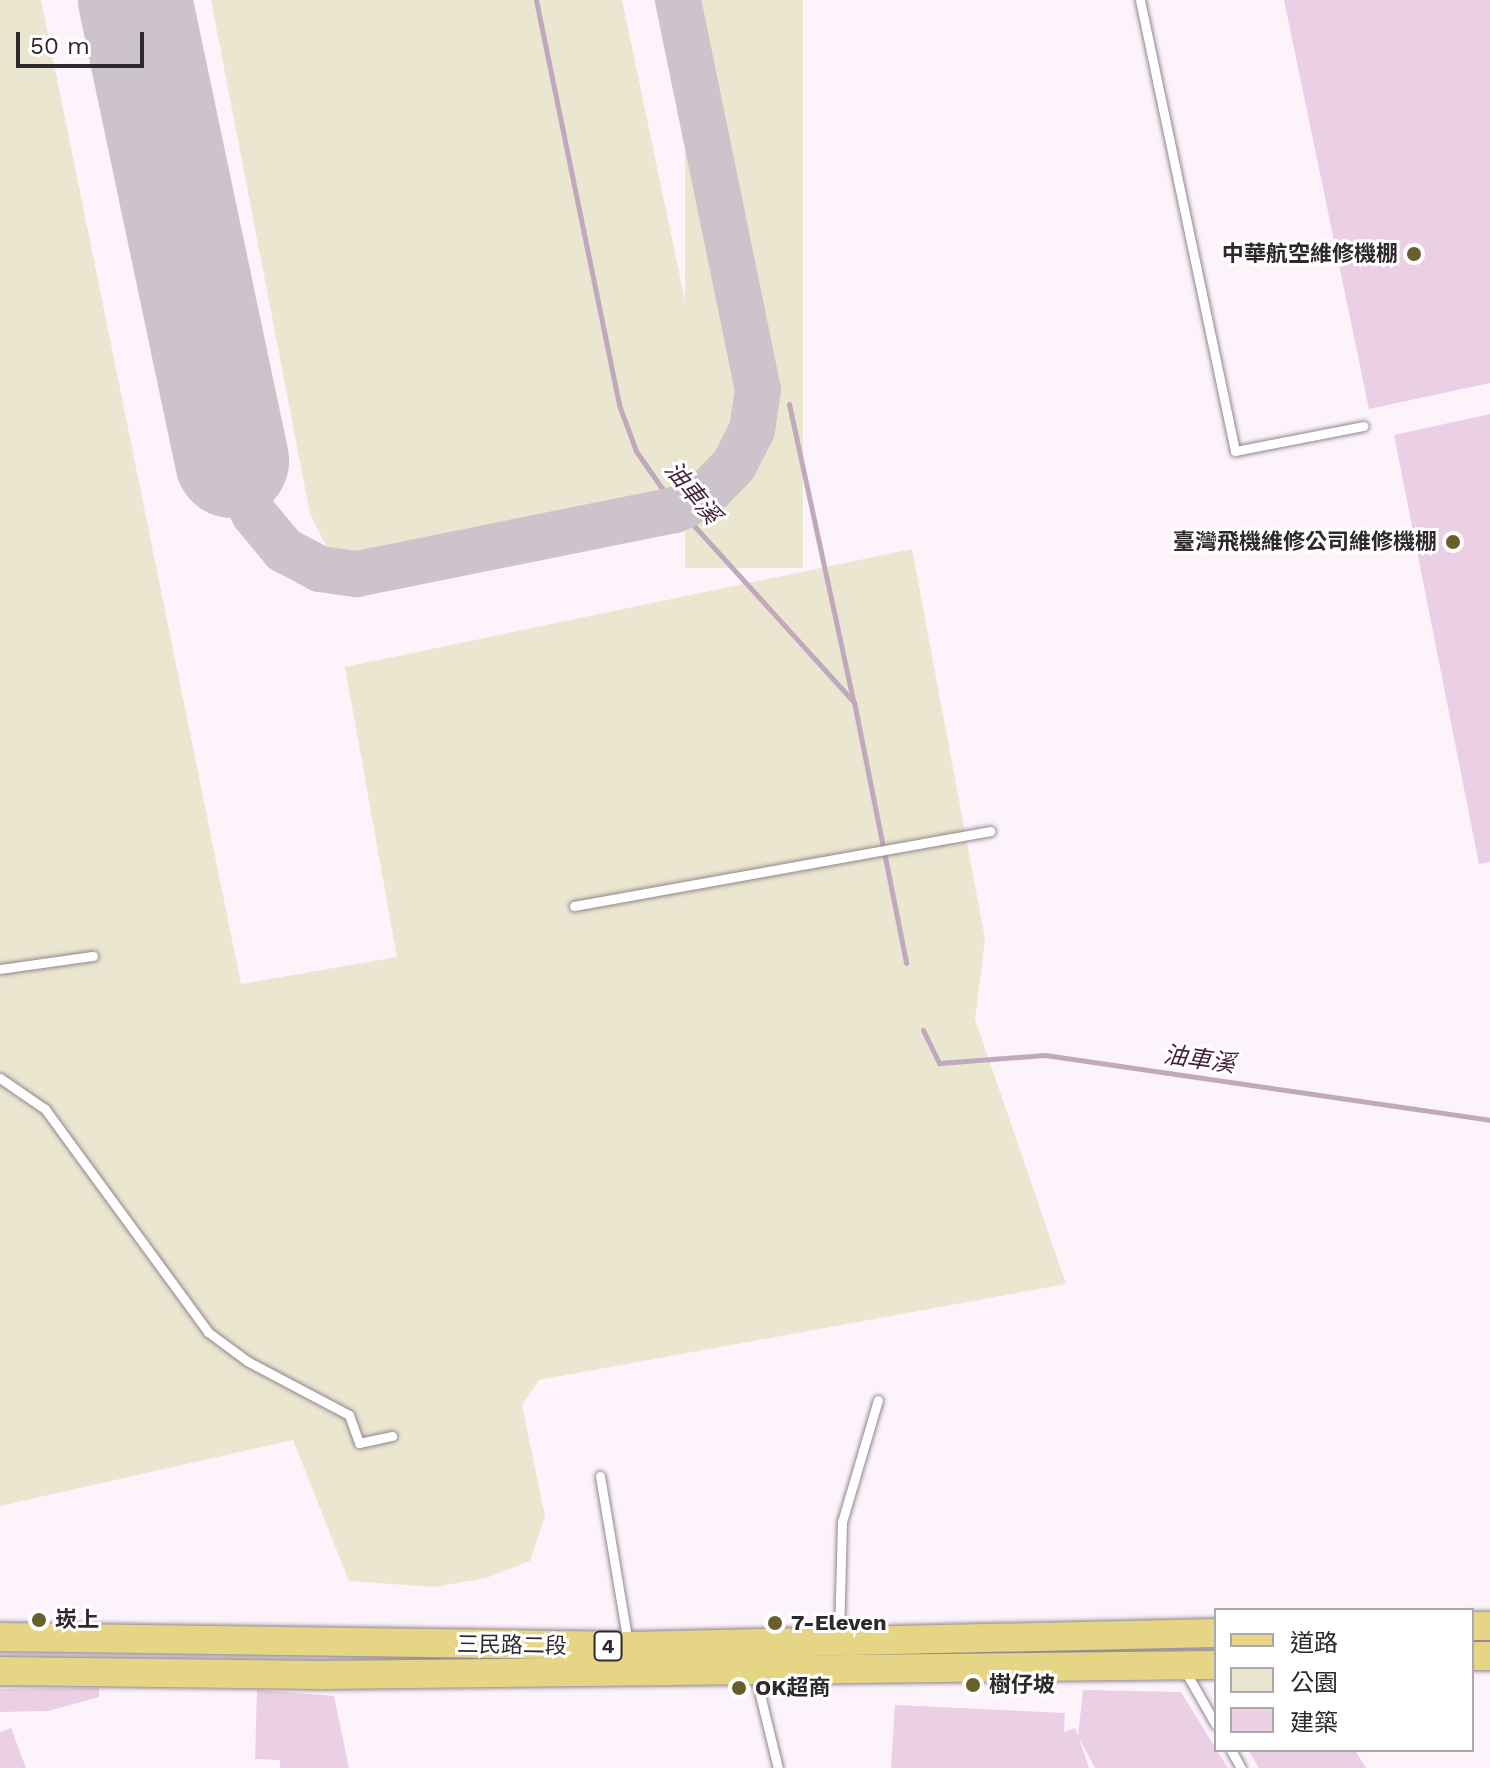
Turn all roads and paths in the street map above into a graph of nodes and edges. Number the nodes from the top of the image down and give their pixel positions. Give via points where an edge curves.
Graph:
1 (1140, 0) edge
2 (1364, 426) dead end
3 (990, 831) dead end
4 (574, 906) dead end
5 (93, 956) dead end
6 (0, 969) edge
7 (0, 1078) edge
8 (878, 1400) dead end
9 (392, 1436) dead end
10 (600, 1476) dead end
11 (1214, 1633) edge
12 (0, 1637) edge
13 (839, 1643) junction
14 (629, 1646) junction
15 (1214, 1665) edge
16 (1182, 1666) junction
17 (0, 1671) edge
18 (755, 1673) junction
19 (1214, 1722) edge
20 (778, 1768) edge

1 - 2 lane via 1235,451
3 - 4 lane
5 - 6 lane
7 - 9 lane via 45,1109 208,1332 247,1361 349,1415 359,1443
8 - 13 lane via 842,1522
10 - 14 lane
11 - 13 main road, 三民路二段 / 4
12 - 14 main road, 三民路二段 / 4
13 - 14 main road, 三民路二段 / 4
15 - 16 main road, 三民路二段 / 4
16 - 18 main road, 三民路二段 / 4
16 - 19 lane
17 - 18 main road, 三民路二段 / 4
18 - 20 lane

